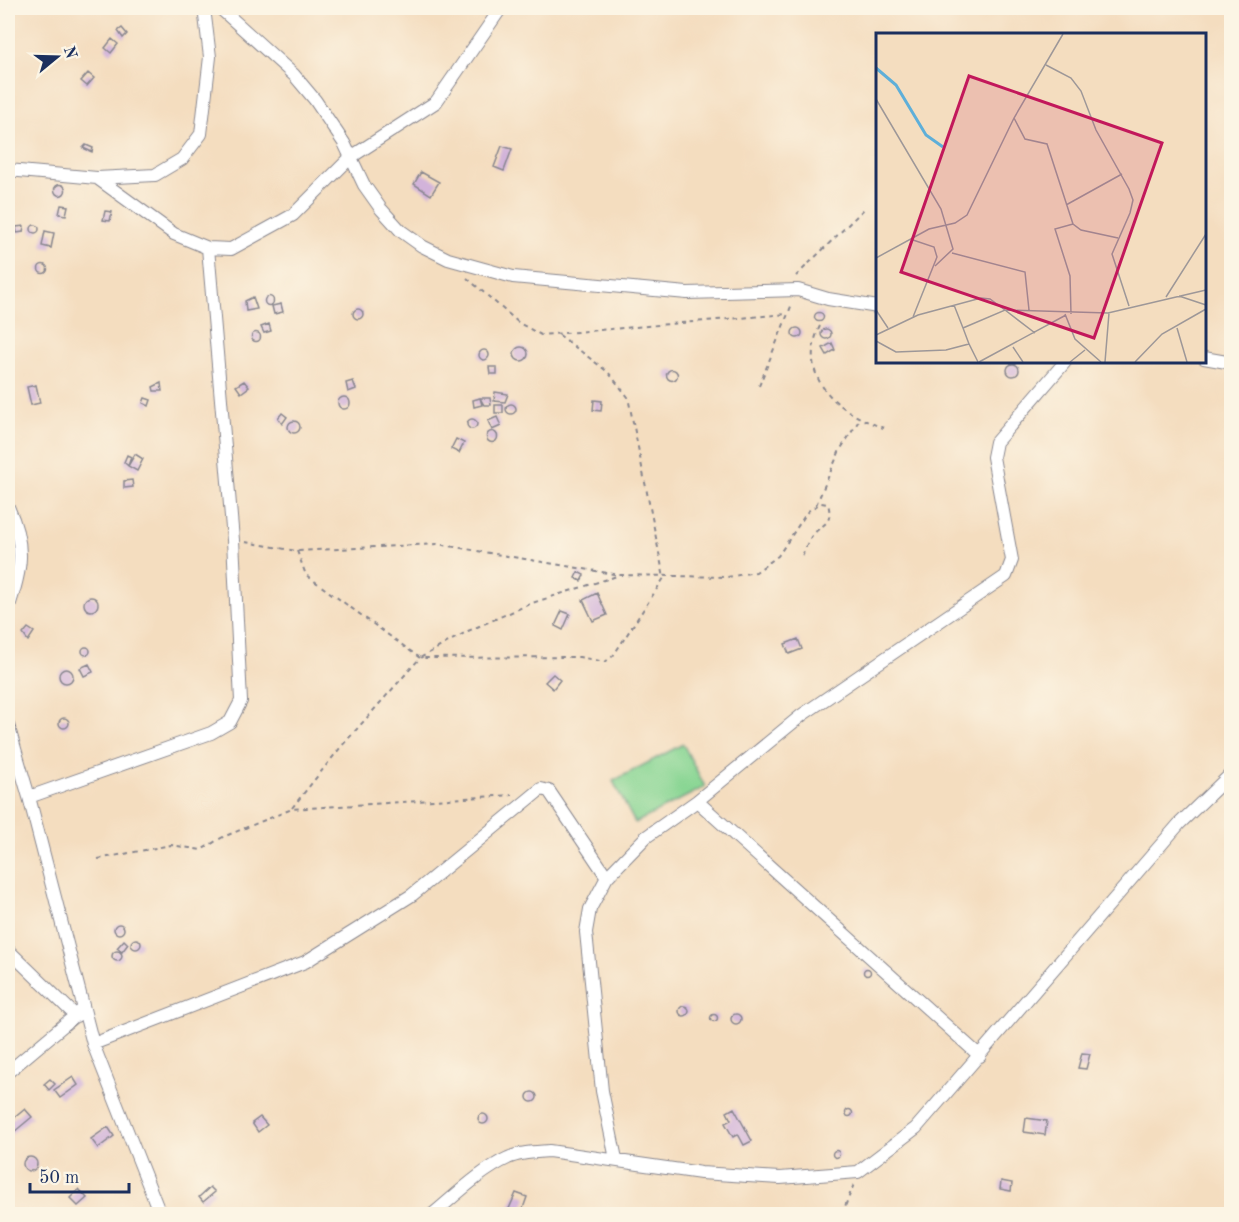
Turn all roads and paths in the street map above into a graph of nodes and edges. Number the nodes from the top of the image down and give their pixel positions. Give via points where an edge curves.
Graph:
1 (204, 8) edge
2 (220, 8) edge
3 (501, 8) edge
4 (351, 157) junction
5 (8, 170) edge
6 (97, 178) junction
7 (864, 209) dead end
8 (208, 248) junction
9 (464, 275) dead end
10 (782, 290) junction
11 (798, 290) junction
12 (876, 307) edge
13 (787, 314) junction
14 (820, 326) dead end
15 (558, 334) junction
16 (1206, 358) edge
17 (1064, 363) edge
18 (1232, 363) edge
19 (759, 386) dead end
20 (860, 419) junction
21 (884, 428) dead end
22 (8, 507) edge
23 (816, 507) junction
24 (233, 540) junction
25 (297, 551) junction
26 (802, 556) dead end
27 (620, 575) junction
28 (664, 578) junction
29 (8, 609) edge
30 (420, 657) junction
31 (8, 724) edge
32 (1232, 773) edge
33 (533, 794) junction
34 (29, 797) junction
35 (697, 801) junction
36 (292, 809) junction
37 (98, 859) dead end
38 (608, 877) junction
39 (8, 950) edge
40 (79, 1012) junction
41 (93, 1044) junction
42 (980, 1056) junction
43 (8, 1072) edge
44 (616, 1159) junction
45 (858, 1172) junction
46 (160, 1215) edge
47 (433, 1215) edge
48 (842, 1215) edge

1 - 6 street via 210,57 201,134 182,159 155,175
2 - 4 street via 294,75 332,124
3 - 4 street via 436,102
4 - 8 street via 293,215 231,249
4 - 10 street via 364,185 401,231 448,259 513,277 687,293
5 - 6 street
6 - 8 street via 174,234
7 - 10 path
8 - 24 street
9 - 15 path via 519,323 541,335
10 - 11 street
11 - 12 street
11 - 13 path
13 - 15 path
13 - 19 path
14 - 20 path via 812,351 814,372 834,402
15 - 28 path via 608,372 628,397
16 - 18 street
17 - 35 street via 996,442 993,457 1012,560 1006,576 802,715
20 - 21 path
20 - 23 path via 840,450
22 - 29 street via 17,528 21,556
23 - 26 path via 828,504 831,514 825,526 811,537
23 - 28 path via 791,532 778,556 756,572 727,577
24 - 25 path
24 - 34 street via 241,701 230,722 211,733
25 - 27 path via 437,544
25 - 30 path via 306,575
27 - 28 path
27 - 30 path via 532,603
28 - 30 path via 613,656 605,662 567,657
30 - 36 path
31 - 34 street
32 - 42 street via 1179,824
33 - 36 path
33 - 38 street via 540,789 549,791
33 - 41 street via 412,895 305,962
34 - 40 street
35 - 38 street via 646,837
35 - 42 street
36 - 37 path via 201,850 171,845
38 - 44 street via 590,909 586,932 602,1091
39 - 40 street
40 - 41 street
40 - 43 street
41 - 46 street
42 - 45 street via 916,1128
44 - 45 street via 700,1173 780,1178
44 - 47 street via 549,1151 509,1157
45 - 48 path

